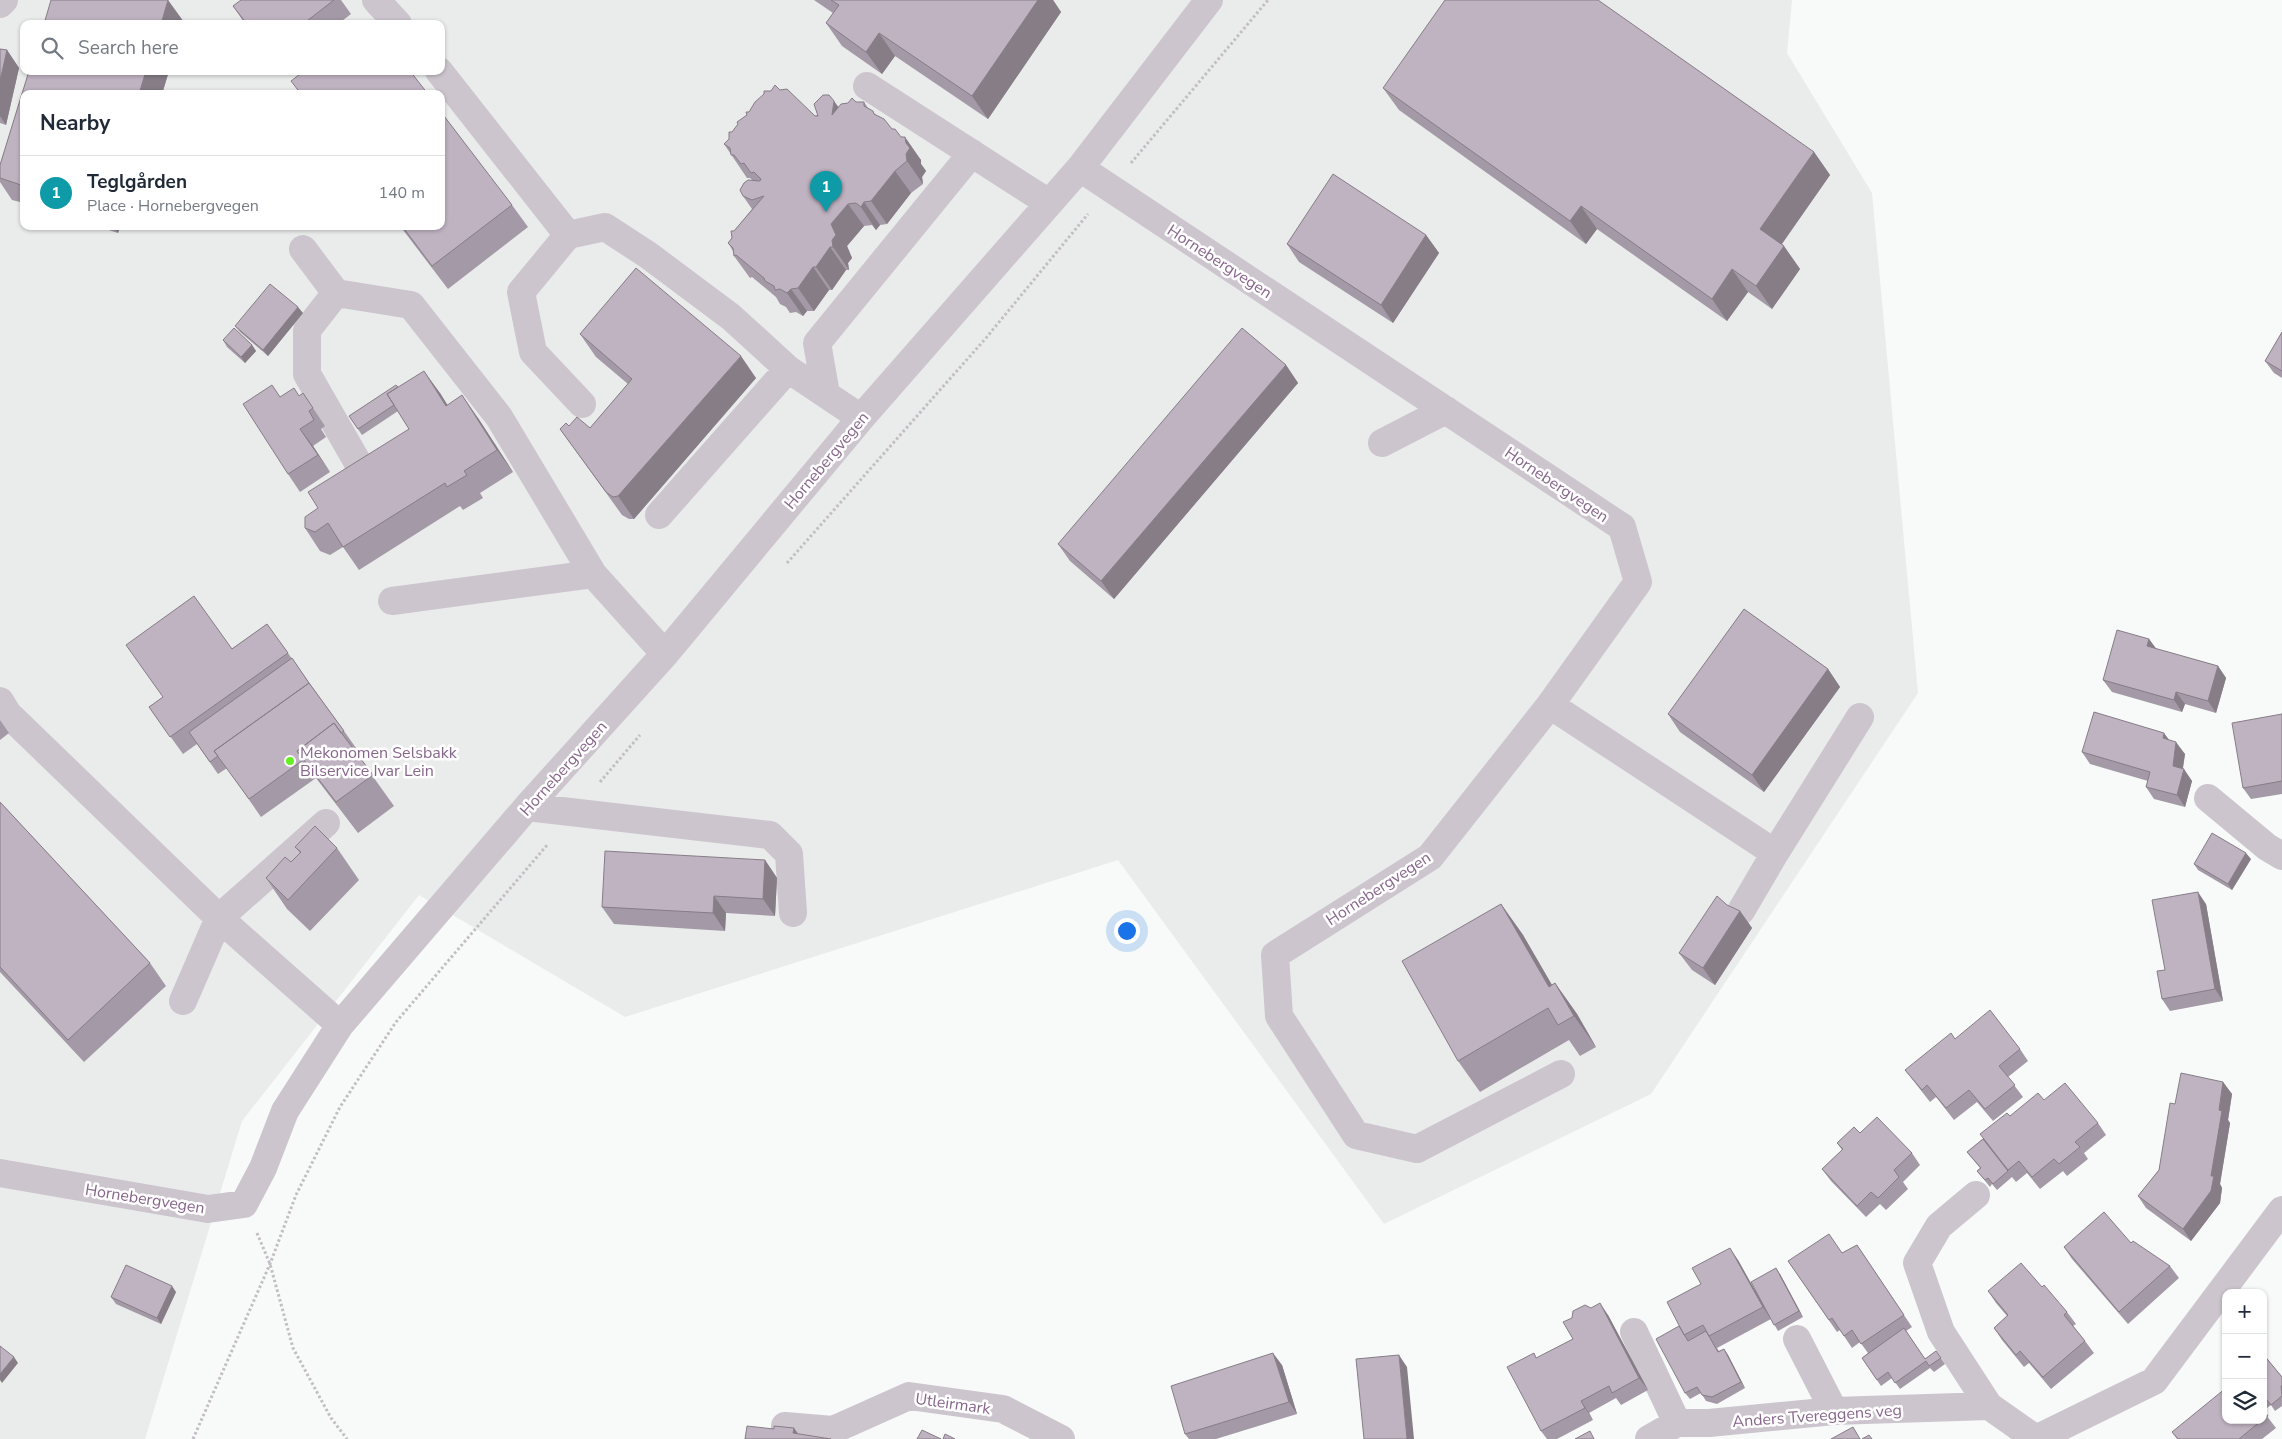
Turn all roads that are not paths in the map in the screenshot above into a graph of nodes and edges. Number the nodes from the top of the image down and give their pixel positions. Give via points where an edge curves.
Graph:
1 (4, 0) edge
2 (376, 0) edge
3 (1204, 2) edge
4 (0, 4) edge
5 (394, 20) edge
6 (443, 75) edge
7 (866, 86) edge
8 (972, 153) junction
9 (1080, 168) junction
10 (1049, 203) junction
11 (568, 235) junction
12 (304, 249) dead end
13 (336, 293) junction
14 (788, 369) junction
15 (826, 394) junction
16 (582, 404) dead end
17 (1446, 410) junction
18 (861, 418) junction
19 (1382, 443) dead end
20 (402, 454) edge
21 (659, 515) dead end
22 (593, 574) junction
23 (392, 601) dead end
24 (665, 654) junction
25 (0, 701) edge
26 (1550, 705) junction
27 (1860, 717) dead end
28 (2208, 798) dead end
29 (528, 807) junction
30 (326, 823) edge
31 (1775, 853) junction
32 (2282, 856) edge
33 (1741, 911) edge
34 (793, 913) dead end
35 (219, 918) junction
36 (183, 1000) dead end
37 (340, 1025) junction
38 (1561, 1074) dead end
39 (0, 1173) edge
40 (1976, 1195) dead end
41 (2282, 1210) edge
42 (1634, 1332) dead end
43 (1797, 1339) dead end
44 (1989, 1406) junction
45 (1834, 1411) junction
46 (1677, 1423) junction
47 (785, 1426) edge
48 (1062, 1439) edge
49 (1649, 1439) edge
50 (2036, 1439) edge

1 - 4 street
2 - 5 street
3 - 9 street, Hornebergvegen
6 - 11 street
7 - 8 street
8 - 10 street
8 - 15 street via 816,343
9 - 10 street, Hornebergvegen
9 - 17 street, Hornebergvegen
10 - 18 street, Hornebergvegen
11 - 14 street via 605,227 731,317
11 - 16 street via 521,292 533,352
12 - 13 street
13 - 20 street via 308,330 307,374 366,477
13 - 22 street via 411,305 499,417
14 - 15 street
14 - 21 street
15 - 18 street
17 - 19 street
17 - 26 street, Hornebergvegen via 1622,527 1638,582
18 - 24 street, Hornebergvegen
22 - 23 street
22 - 24 street
24 - 29 street, Hornebergvegen
25 - 35 street via 8,714
26 - 31 street
26 - 38 street, Hornebergvegen via 1430,857 1275,955 1279,1016 1356,1135 1417,1149
27 - 31 street
28 - 32 street via 2266,847
29 - 34 street via 770,835 789,854
29 - 37 street, Hornebergvegen
30 - 35 street
31 - 33 street
35 - 36 street
35 - 37 street
37 - 39 street, Hornebergvegen via 285,1112 263,1168 244,1204 208,1209
40 - 44 street via 1939,1226 1917,1263 1940,1332
41 - 50 street via 2154,1381
42 - 46 street
43 - 45 street
44 - 45 street, Anders Tvereggens veg
44 - 50 street
45 - 46 street, Anders Tvereggens veg
46 - 49 street, Anders Tvereggens veg
47 - 48 street, Utleirmark via 833,1430 909,1396 1003,1409

